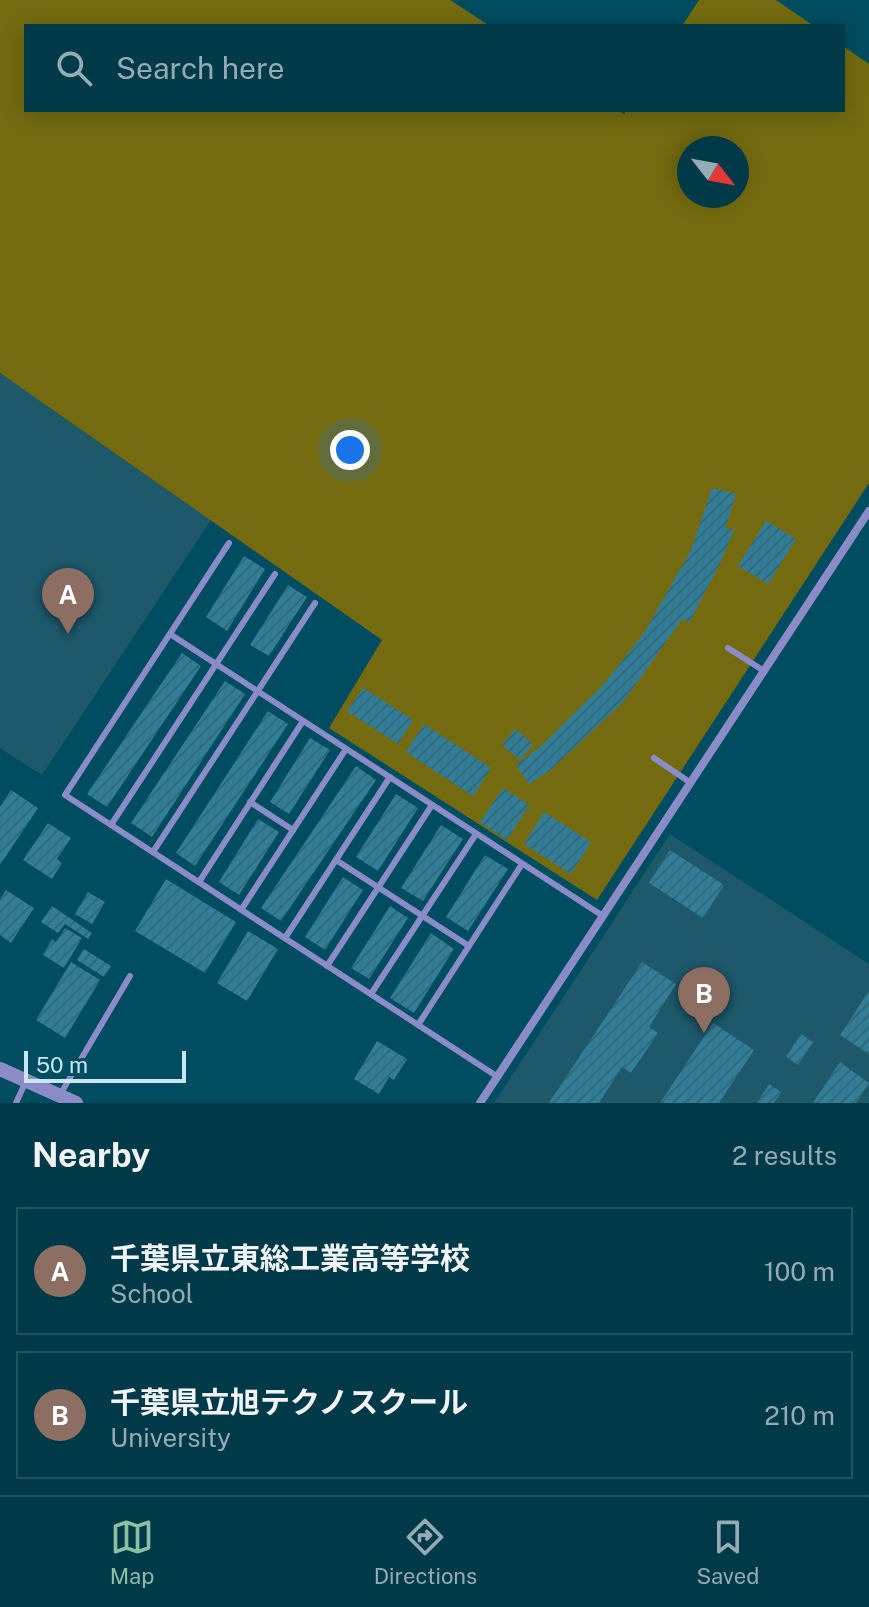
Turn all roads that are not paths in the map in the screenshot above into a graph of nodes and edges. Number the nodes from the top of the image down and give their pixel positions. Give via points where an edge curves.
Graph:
1 (869, 511) edge
2 (229, 543) dead end
3 (275, 574) dead end
4 (315, 603) dead end
5 (170, 634) junction
6 (728, 648) dead end
7 (216, 664) junction
8 (764, 671) junction
9 (258, 691) junction
10 (303, 721) junction
11 (346, 749) junction
12 (654, 758) dead end
13 (390, 777) junction
14 (691, 783) junction
15 (250, 802) junction
16 (432, 805) junction
17 (111, 825) junction
18 (293, 830) junction
19 (476, 834) junction
20 (153, 852) junction
21 (336, 860) junction
22 (522, 864) junction
23 (199, 882) junction
24 (379, 887) junction
25 (241, 910) junction
26 (422, 916) junction
27 (603, 916) junction
28 (285, 938) junction
29 (469, 946) junction
30 (327, 966) junction
31 (130, 976) dead end
32 (371, 994) junction
33 (418, 1025) junction
34 (0, 1069) edge
35 (498, 1077) junction
36 (26, 1081) junction
37 (60, 1096) junction
38 (16, 1103) edge
39 (76, 1103) edge
40 (480, 1103) edge

1 - 8 street
2 - 5 lane
3 - 7 lane
4 - 9 lane
5 - 7 lane
5 - 17 lane via 65,795
6 - 8 lane
7 - 9 lane
7 - 17 lane
8 - 14 street
9 - 10 lane
9 - 20 lane
10 - 11 lane
10 - 15 lane
11 - 13 lane
11 - 18 lane
12 - 14 lane
13 - 16 lane
13 - 21 lane
14 - 27 street
15 - 18 lane
15 - 23 lane
16 - 19 lane
16 - 24 lane
17 - 20 lane
18 - 25 lane
19 - 22 lane
19 - 26 lane
20 - 23 lane
21 - 24 lane
21 - 28 lane
22 - 27 lane
22 - 29 lane
23 - 25 lane
24 - 26 lane
24 - 30 lane
25 - 28 lane
26 - 29 lane
26 - 32 lane
27 - 35 street
28 - 30 lane
29 - 33 lane
30 - 32 lane
31 - 37 lane
32 - 33 lane
33 - 35 lane
34 - 36 street
35 - 40 street
36 - 37 street
36 - 38 lane
37 - 39 street

